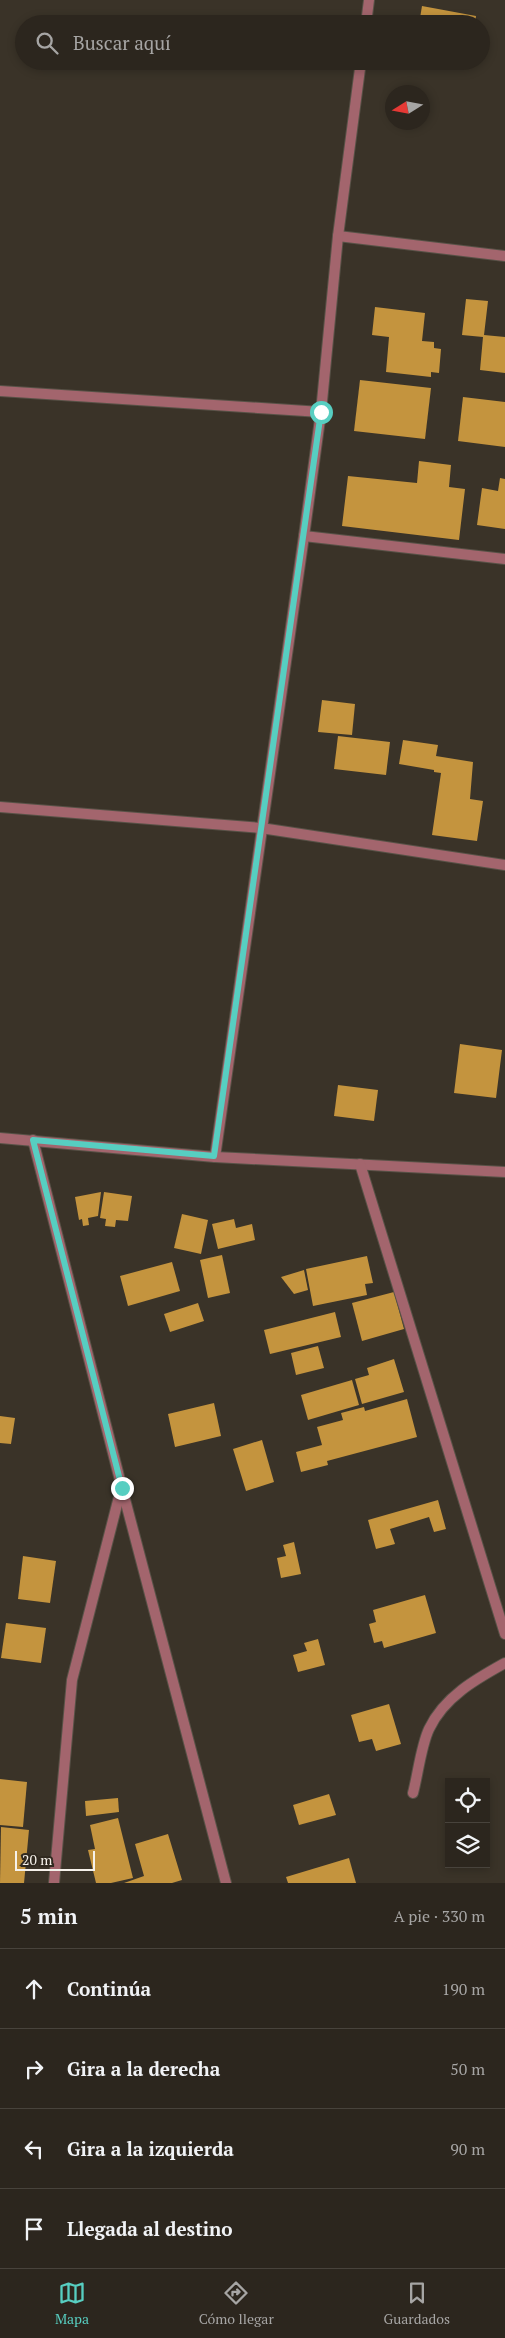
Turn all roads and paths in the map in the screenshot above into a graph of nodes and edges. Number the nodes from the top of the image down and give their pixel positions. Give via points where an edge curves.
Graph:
1 (369, 0) edge
2 (367, 15) edge
3 (360, 70) edge
4 (338, 236) junction
5 (505, 256) edge
6 (0, 391) edge
7 (321, 412) junction
8 (304, 536) junction
9 (505, 559) edge
10 (0, 807) edge
11 (260, 828) junction
12 (505, 865) edge
13 (0, 1138) edge
14 (33, 1140) junction
15 (214, 1156) junction
16 (360, 1164) junction
17 (505, 1172) edge
18 (122, 1488) junction
19 (505, 1634) edge
20 (505, 1663) edge
21 (413, 1793) dead end
22 (54, 1883) edge
23 (226, 1883) edge

1 - 2 street
3 - 4 street
4 - 5 street
4 - 7 street
6 - 7 street
7 - 8 street
8 - 9 street
8 - 11 street
10 - 11 street
11 - 12 street
11 - 15 street
13 - 14 street
14 - 15 street
14 - 18 street
15 - 16 street
16 - 17 street
16 - 19 street
18 - 22 street via 72,1680
18 - 23 street
20 - 21 street via 452,1696 429,1728

